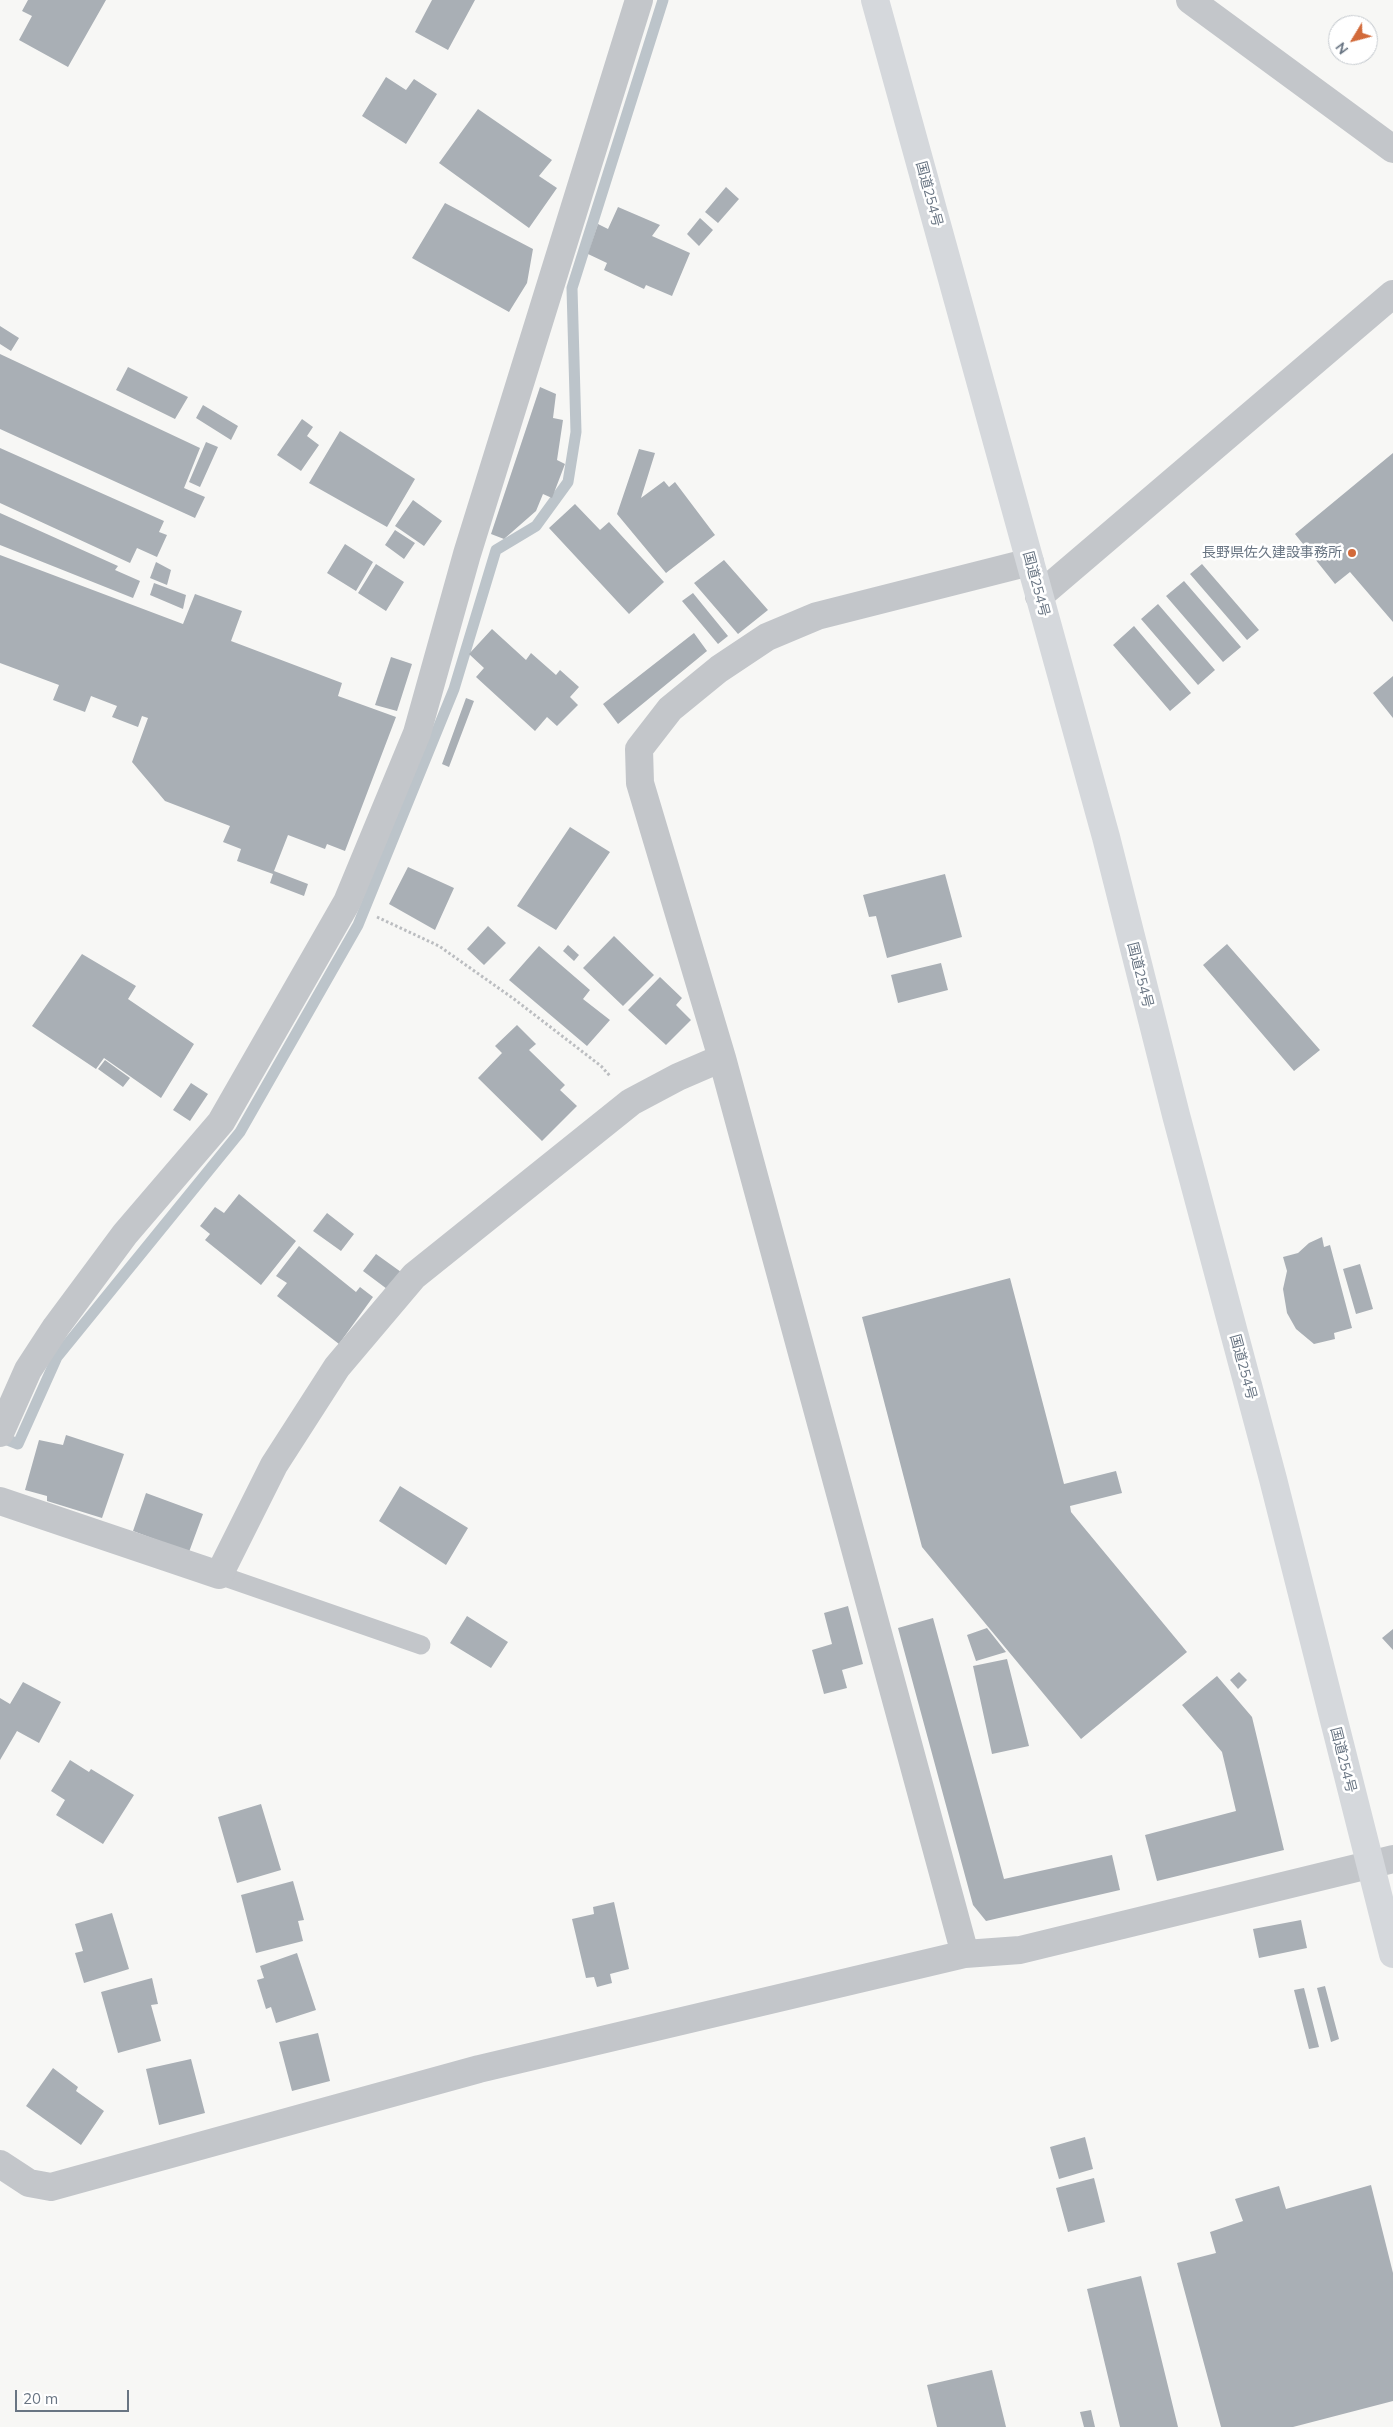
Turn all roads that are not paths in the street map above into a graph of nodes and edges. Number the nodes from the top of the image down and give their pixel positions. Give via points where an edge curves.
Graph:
1 (639, 0) edge
2 (876, 0) edge
3 (1190, 0) edge
4 (1393, 149) edge
5 (1393, 294) edge
6 (1030, 562) junction
7 (1039, 596) junction
8 (722, 1058) junction
9 (2, 1424) edge
10 (0, 1501) edge
11 (219, 1575) junction
12 (422, 1645) dead end
13 (1381, 1861) edge
14 (965, 1954) junction
15 (1393, 1954) edge
16 (0, 2164) edge

1 - 9 street via 467,554 417,733 347,902 221,1122 125,1234 56,1327 28,1370
2 - 6 highway, 国道254号
3 - 4 street
5 - 7 street
6 - 7 highway, 国道254号
6 - 8 street via 818,616 767,637 719,669 670,710 639,749 640,783
7 - 13 highway, 国道254号 via 1106,836 1273,1479
8 - 11 street via 631,1102 414,1276 337,1367 274,1465
8 - 14 street
10 - 11 street
11 - 12 lane
13 - 14 street via 1020,1950
13 - 15 highway, 国道254号
14 - 16 street via 479,2069 50,2187 29,2183

